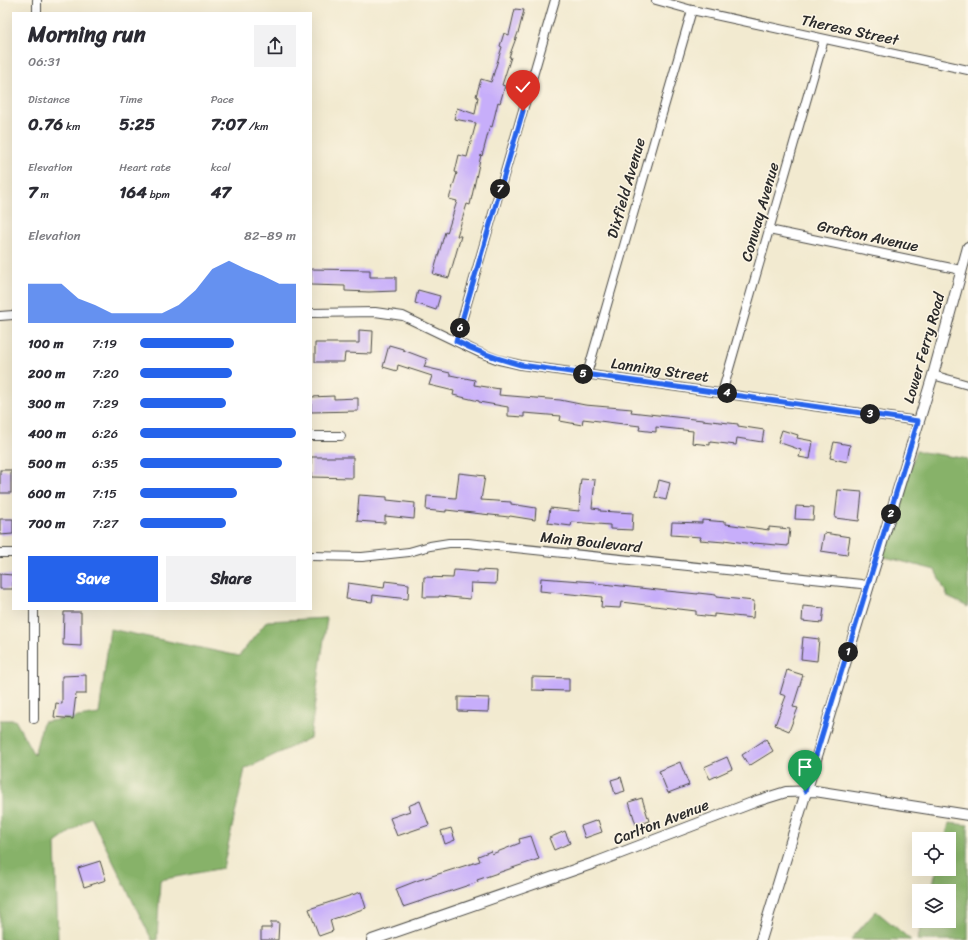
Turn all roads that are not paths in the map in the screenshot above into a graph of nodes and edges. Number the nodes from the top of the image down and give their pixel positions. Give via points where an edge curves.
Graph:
1 (37, 0) edge
2 (555, 0) edge
3 (656, 0) edge
4 (692, 10) junction
5 (37, 12) edge
6 (824, 39) junction
7 (968, 70) edge
8 (769, 230) junction
9 (968, 247) edge
10 (961, 270) junction
11 (312, 312) edge
12 (0, 316) edge
13 (12, 316) edge
14 (456, 341) junction
15 (587, 374) junction
16 (933, 375) junction
17 (968, 385) edge
18 (722, 392) junction
19 (918, 421) junction
20 (312, 436) edge
21 (341, 436) dead end
22 (0, 553) edge
23 (12, 553) edge
24 (312, 556) edge
25 (869, 586) junction
26 (34, 610) edge
27 (34, 719) dead end
28 (805, 791) junction
29 (968, 815) edge
30 (374, 940) edge
31 (761, 940) edge

1 - 5 street
2 - 14 street
3 - 4 street, Theresa Street
4 - 6 street, Theresa Street
4 - 15 street, Dixfield Avenue
6 - 7 street, Theresa Street
6 - 8 street, Conway Avenue
8 - 10 street, Grafton Avenue
8 - 18 street, Conway Avenue
9 - 10 street, Lower Ferry Road
10 - 16 street, Lower Ferry Road
11 - 14 street, Lanning Street via 396,314
12 - 13 street
14 - 15 street, Lanning Street via 499,360
15 - 18 street, Lanning Street
16 - 17 street
16 - 19 street, Lower Ferry Road
18 - 19 street, Lanning Street
19 - 25 street, Lower Ferry Road
20 - 21 street
22 - 23 street
24 - 25 street, Main Boulevard via 362,557 409,552 449,543 468,543
25 - 28 street, Lower Ferry Road
26 - 27 street
28 - 29 street, Carlton Avenue
28 - 30 street, Carlton Avenue via 775,795 597,862
28 - 31 street, Lower Ferry Road

